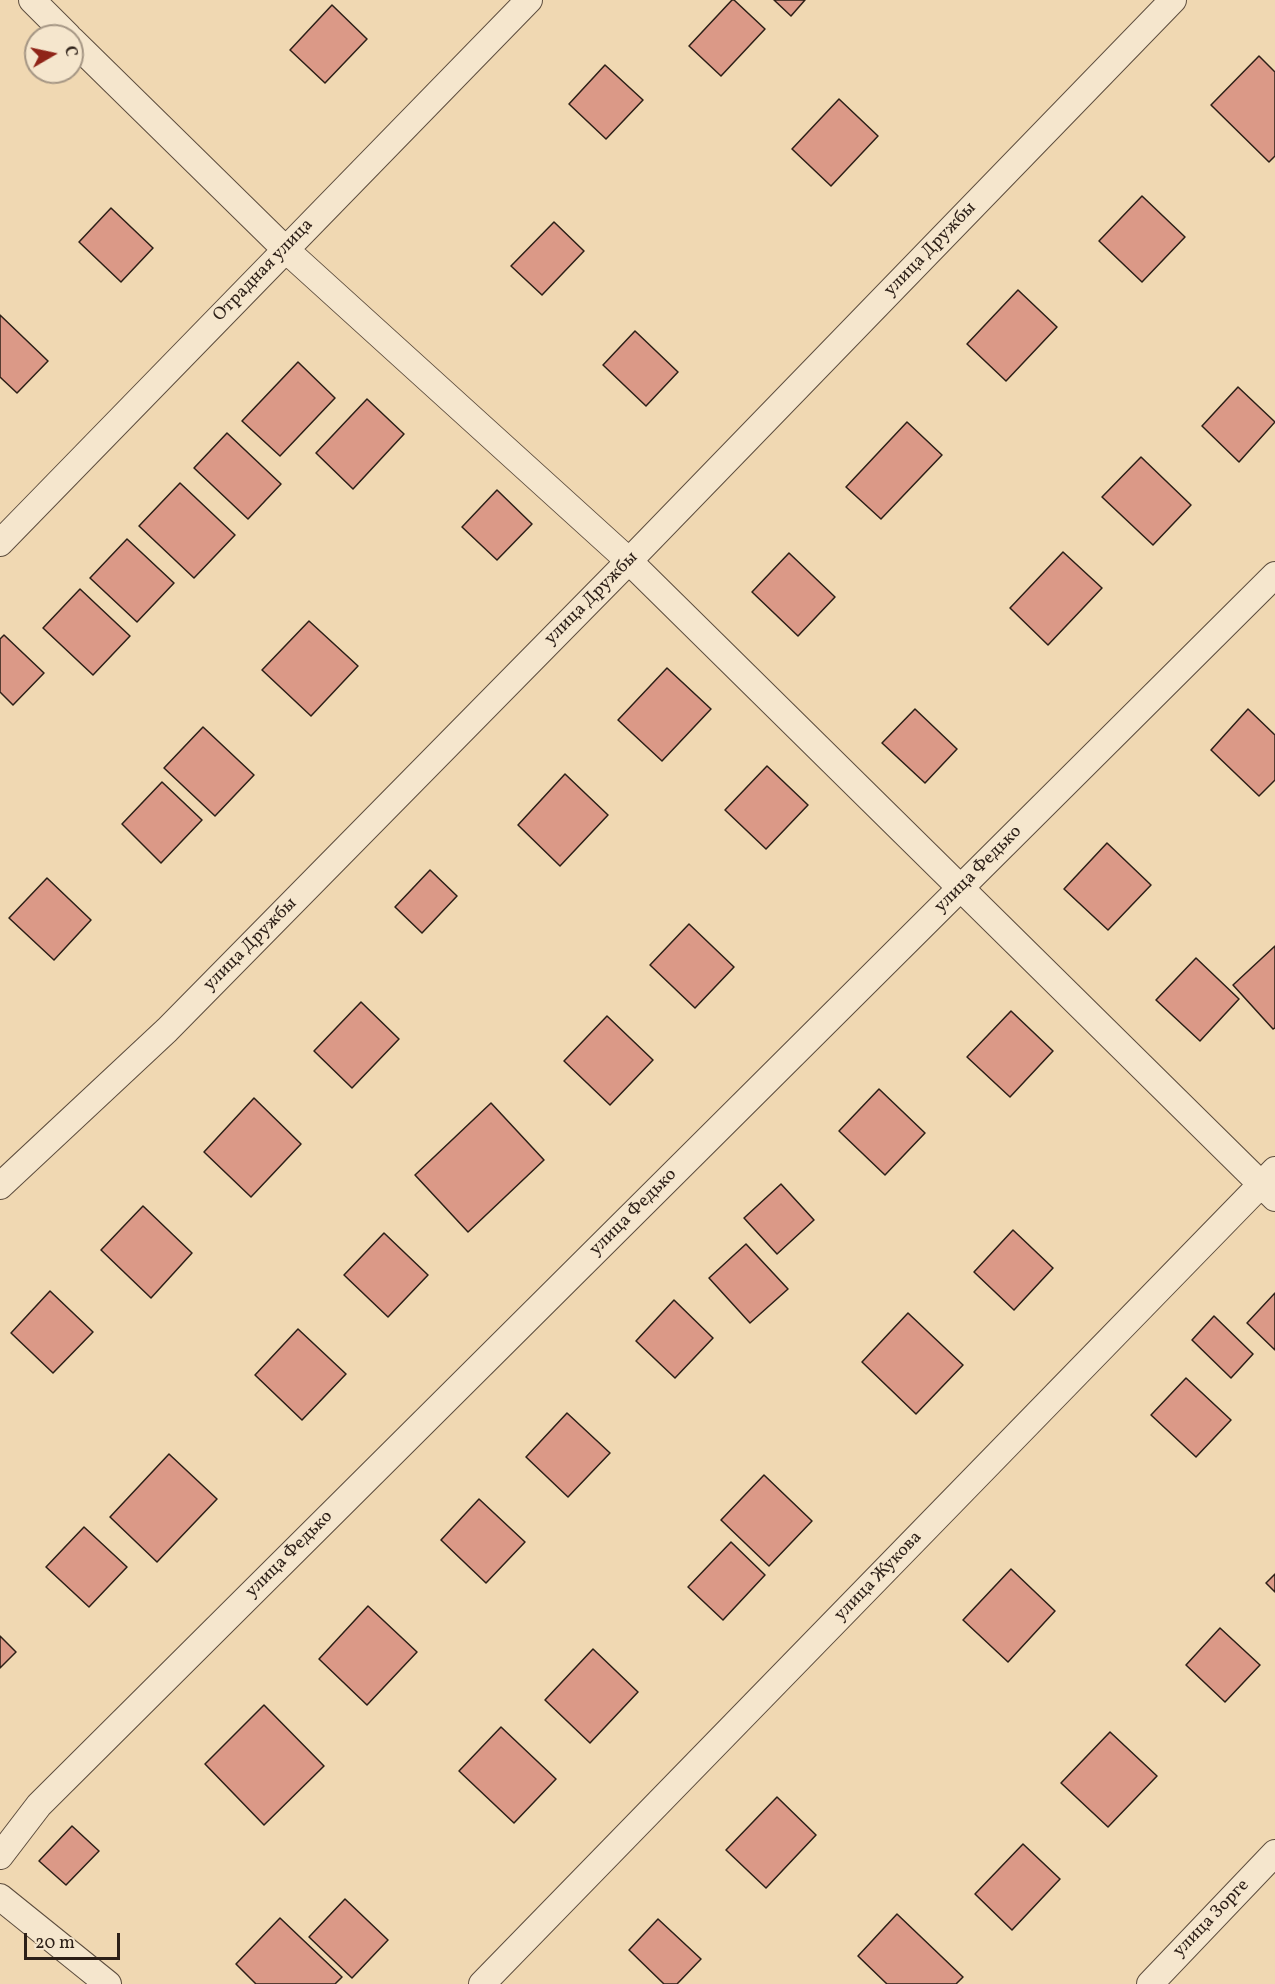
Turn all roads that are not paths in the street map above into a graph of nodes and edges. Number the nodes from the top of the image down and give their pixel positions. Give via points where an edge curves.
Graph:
1 (32, 0) edge
2 (529, 0) edge
3 (1173, 0) edge
4 (56, 24) edge
5 (84, 51) edge
6 (285, 249) junction
7 (0, 543) edge
8 (629, 561) junction
9 (1275, 575) edge
10 (961, 887) junction
11 (1271, 1184) edge
12 (0, 1186) edge
13 (1275, 1853) edge
14 (0, 1856) edge
15 (0, 1896) edge
16 (108, 1984) edge
17 (482, 1984) edge
18 (1150, 1984) edge

1 - 4 street
2 - 6 street, Отрадная улица
3 - 8 street, улица Дружбы
5 - 6 street
6 - 7 street, Отрадная улица
6 - 8 street
8 - 10 street
8 - 12 street, улица Дружбы via 167,1030
9 - 10 street, улица Федько
10 - 11 street
10 - 14 street, улица Федько via 39,1805
11 - 17 street, улица Жукова
13 - 18 street, улица Зорге
15 - 16 street

